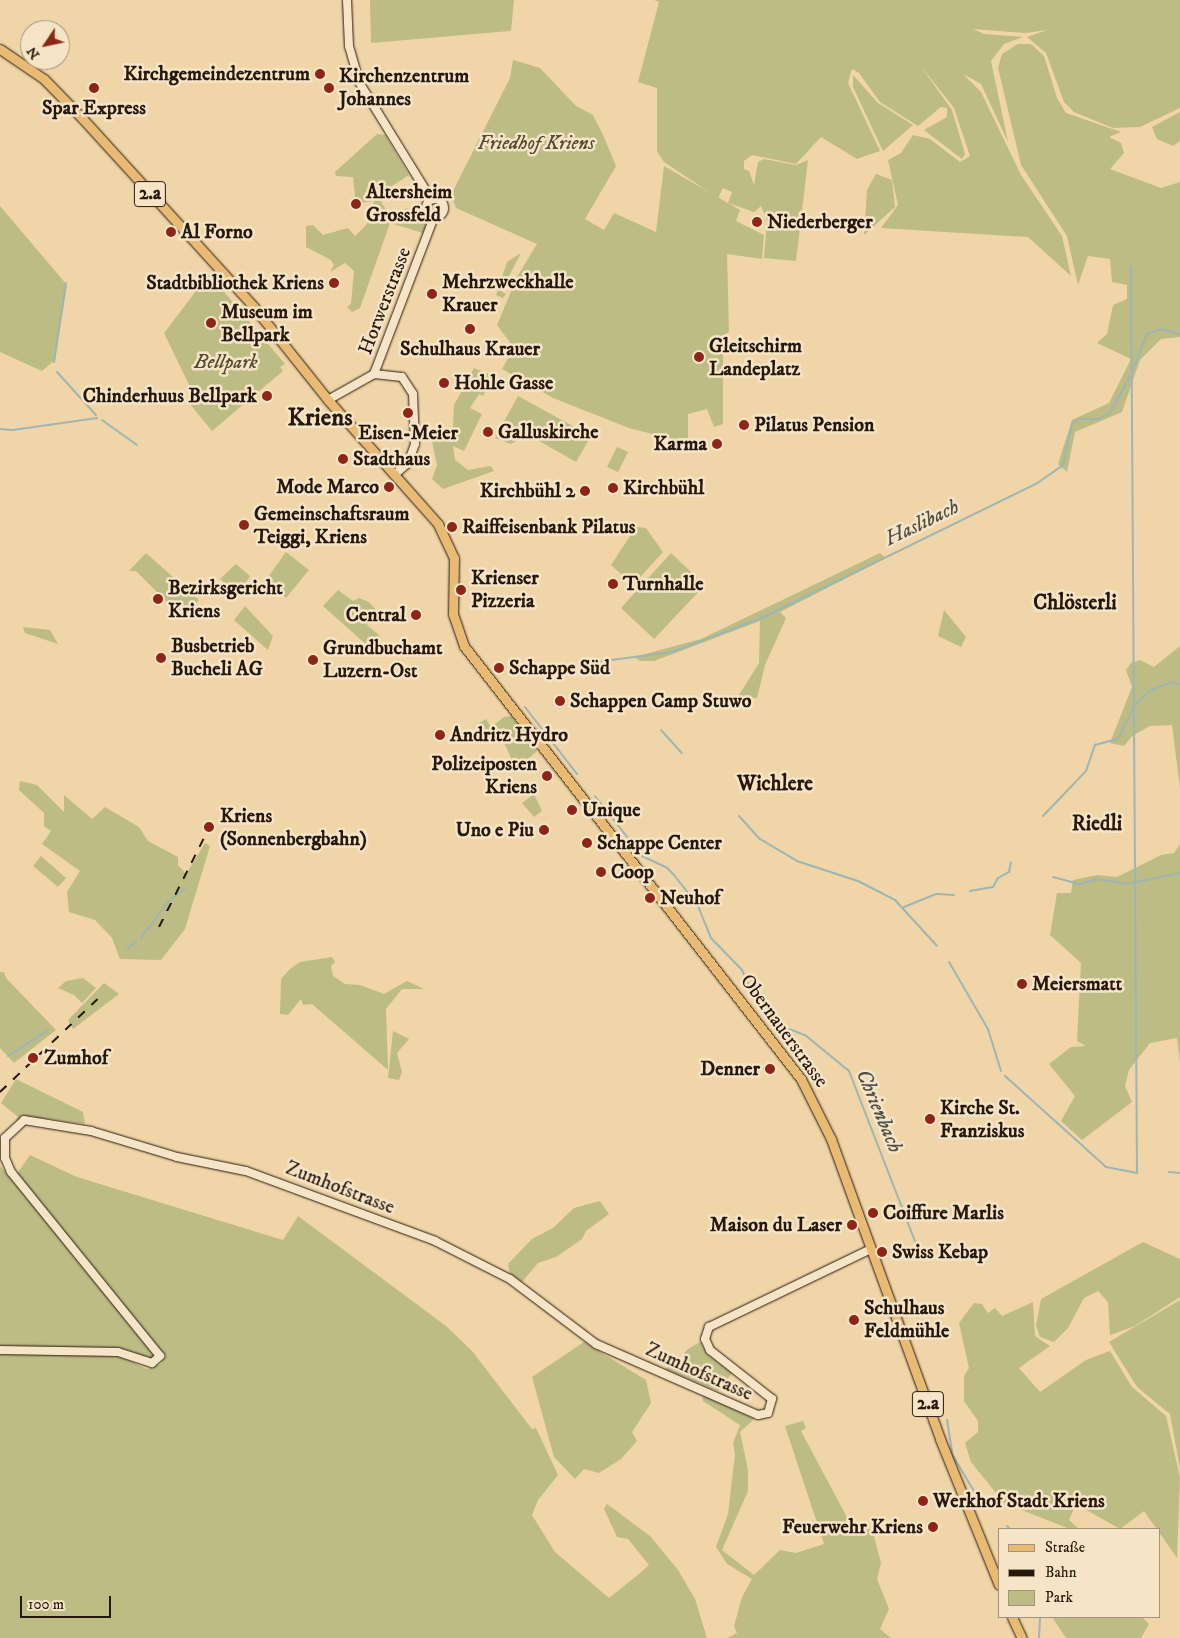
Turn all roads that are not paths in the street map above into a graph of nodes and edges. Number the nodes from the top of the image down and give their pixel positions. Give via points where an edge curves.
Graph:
1 (347, 0) edge
2 (0, 49) edge
3 (431, 199) junction
4 (434, 217) junction
5 (382, 358) junction
6 (388, 373) junction
7 (374, 374) junction
8 (328, 400) junction
9 (394, 475) junction
10 (871, 1249) junction
11 (0, 1350) edge
12 (998, 1583) edge
13 (1012, 1618) edge
14 (1022, 1638) edge

1 - 3 street via 348,46 359,82
2 - 8 main road, 2.a via 36,73 65,100 253,306
3 - 4 street via 426,211
3 - 4 street via 442,200 445,207 441,215
4 - 5 street, Horwerstrasse
5 - 6 street
5 - 7 street, Horwerstrasse
6 - 7 street
6 - 9 street via 402,377 409,384 414,404 413,452 403,469
7 - 8 street, Horwerstrasse
8 - 9 main road, 2.a
9 - 10 main road, Obernauerstrasse / 2.a via 448,540 455,563 454,623 461,642 794,1068 826,1124
10 - 11 street, Zumhofstrasse via 709,1327 705,1338 710,1350 772,1400 768,1413 758,1415 596,1344 510,1279 434,1241 252,1172 177,1157 91,1131 24,1120 5,1138 5,1158 11,1172 160,1356 152,1364 118,1352
10 - 12 main road, Obernauerstrasse / 2.a via 940,1439
13 - 14 main road

